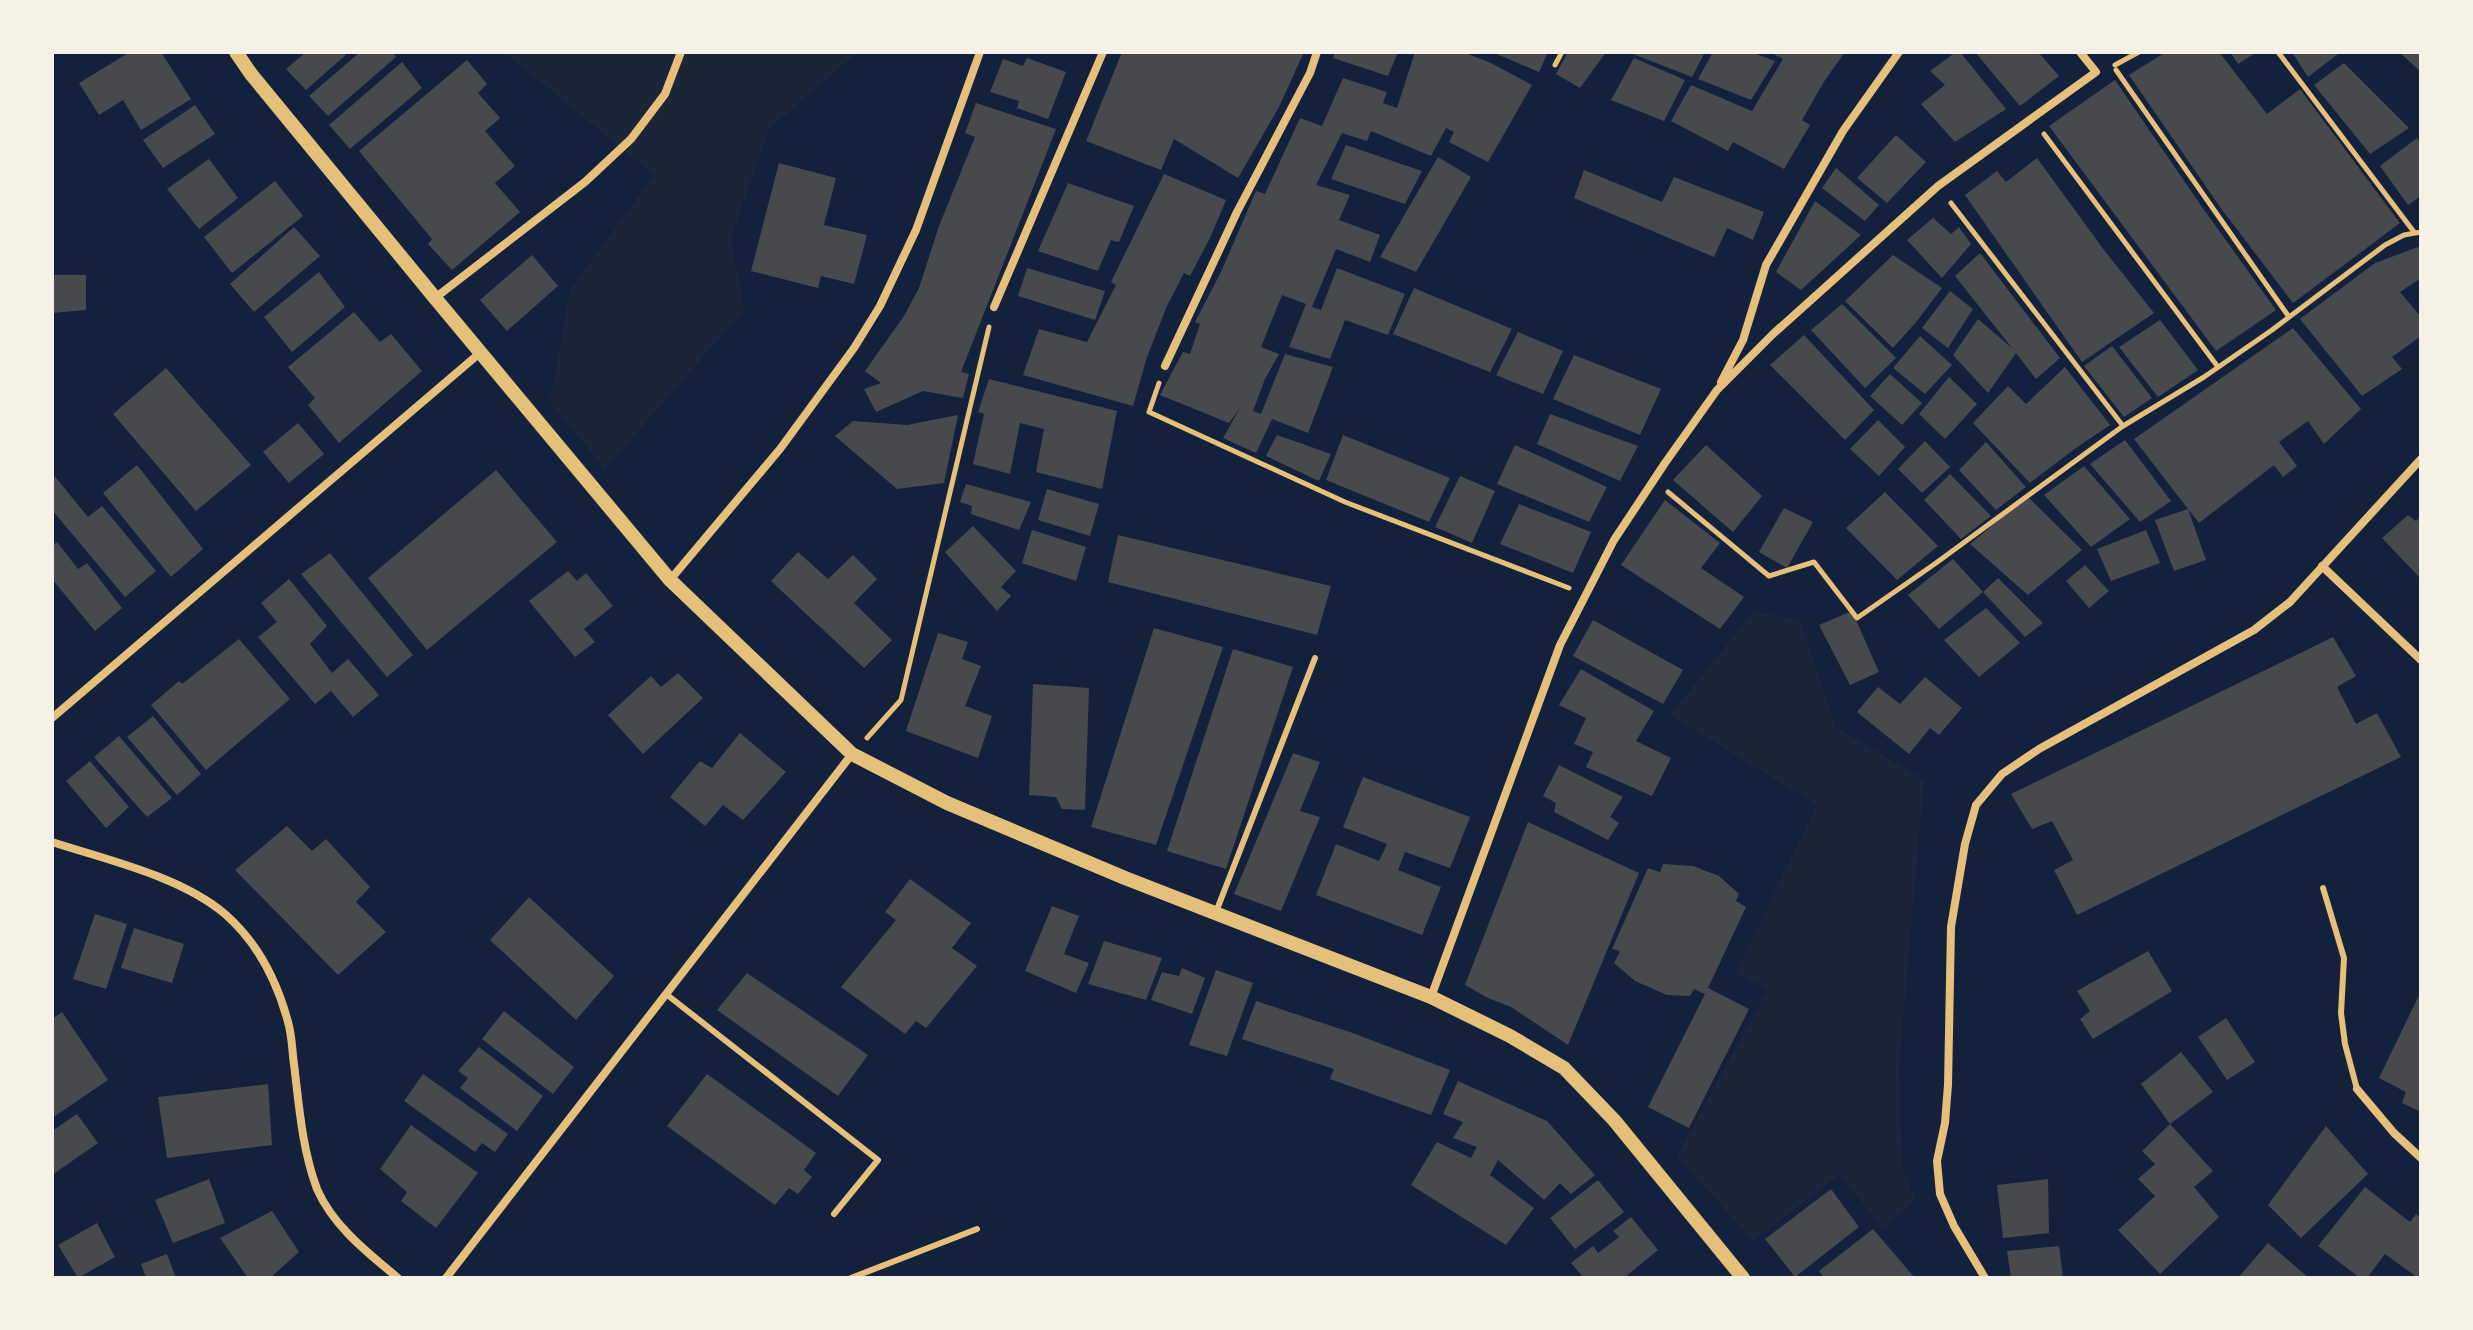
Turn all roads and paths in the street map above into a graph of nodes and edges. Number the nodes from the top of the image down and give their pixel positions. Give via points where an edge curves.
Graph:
1 (236, 52) edge
2 (681, 52) edge
3 (980, 52) edge
4 (1103, 52) edge
5 (1317, 52) edge
6 (1562, 52) edge
7 (1899, 52) edge
8 (2080, 52) edge
9 (2278, 52) edge
10 (1555, 65) dead end
11 (2113, 66) dead end
12 (2031, 117) junction
13 (1938, 186) junction
14 (2418, 233) edge
15 (435, 298) junction
16 (994, 307) joint
17 (2289, 317) junction
18 (481, 352) junction
19 (1165, 366) joint
20 (2218, 367) junction
21 (1717, 390) junction
22 (2123, 426) junction
23 (2421, 459) edge
24 (1653, 480) junction
25 (2322, 566) junction
26 (670, 580) junction
27 (1584, 594) junction
28 (1315, 658) dead end
29 (2421, 660) edge
30 (52, 718) edge
31 (852, 754) junction
32 (52, 842) edge
33 (2323, 888) dead end
34 (1215, 914) junction
35 (666, 994) junction
36 (1431, 997) junction
37 (2357, 1089) joint
38 (2421, 1158) edge
39 (834, 1214) dead end
40 (977, 1229) dead end
41 (398, 1278) edge
42 (446, 1278) edge
43 (851, 1278) edge
44 (1743, 1278) edge
45 (1985, 1278) edge

1 - 15 street
2 - 15 street via 665,94 631,139 585,182
3 - 26 street via 916,230 880,306 780,449
4 - 16 street
5 - 19 street
6 - 10 path
7 - 21 street via 1843,131 1766,265 1743,340
8 - 12 street via 2096,72
9 - 14 path
11 - 17 path
12 - 13 street
12 - 20 path
13 - 21 street
13 - 22 path
14 - 17 path via 2385,245
15 - 18 street
16 - 31 path via 901,700
17 - 20 path
18 - 26 street
18 - 30 street
19 - 27 path via 1149,412 1345,502
20 - 22 path
21 - 24 street
22 - 24 path via 1857,618 1814,562 1769,576
23 - 25 street
24 - 27 street
25 - 29 street
25 - 45 street via 2290,602 2254,630 2039,749 2002,774 1976,805 1951,927 1948,1085 1937,1161 1940,1194
26 - 31 street
27 - 36 street via 1560,645
28 - 34 lane
31 - 34 street via 947,803
31 - 35 street
32 - 41 street via 178,885 242,931 261,955 289,1024 301,1122 318,1191 355,1241
33 - 37 lane via 2344,958 2341,1013
34 - 36 street
35 - 39 lane via 878,1160
35 - 42 street
36 - 44 street via 1564,1068 1614,1120
37 - 38 street
40 - 43 lane

